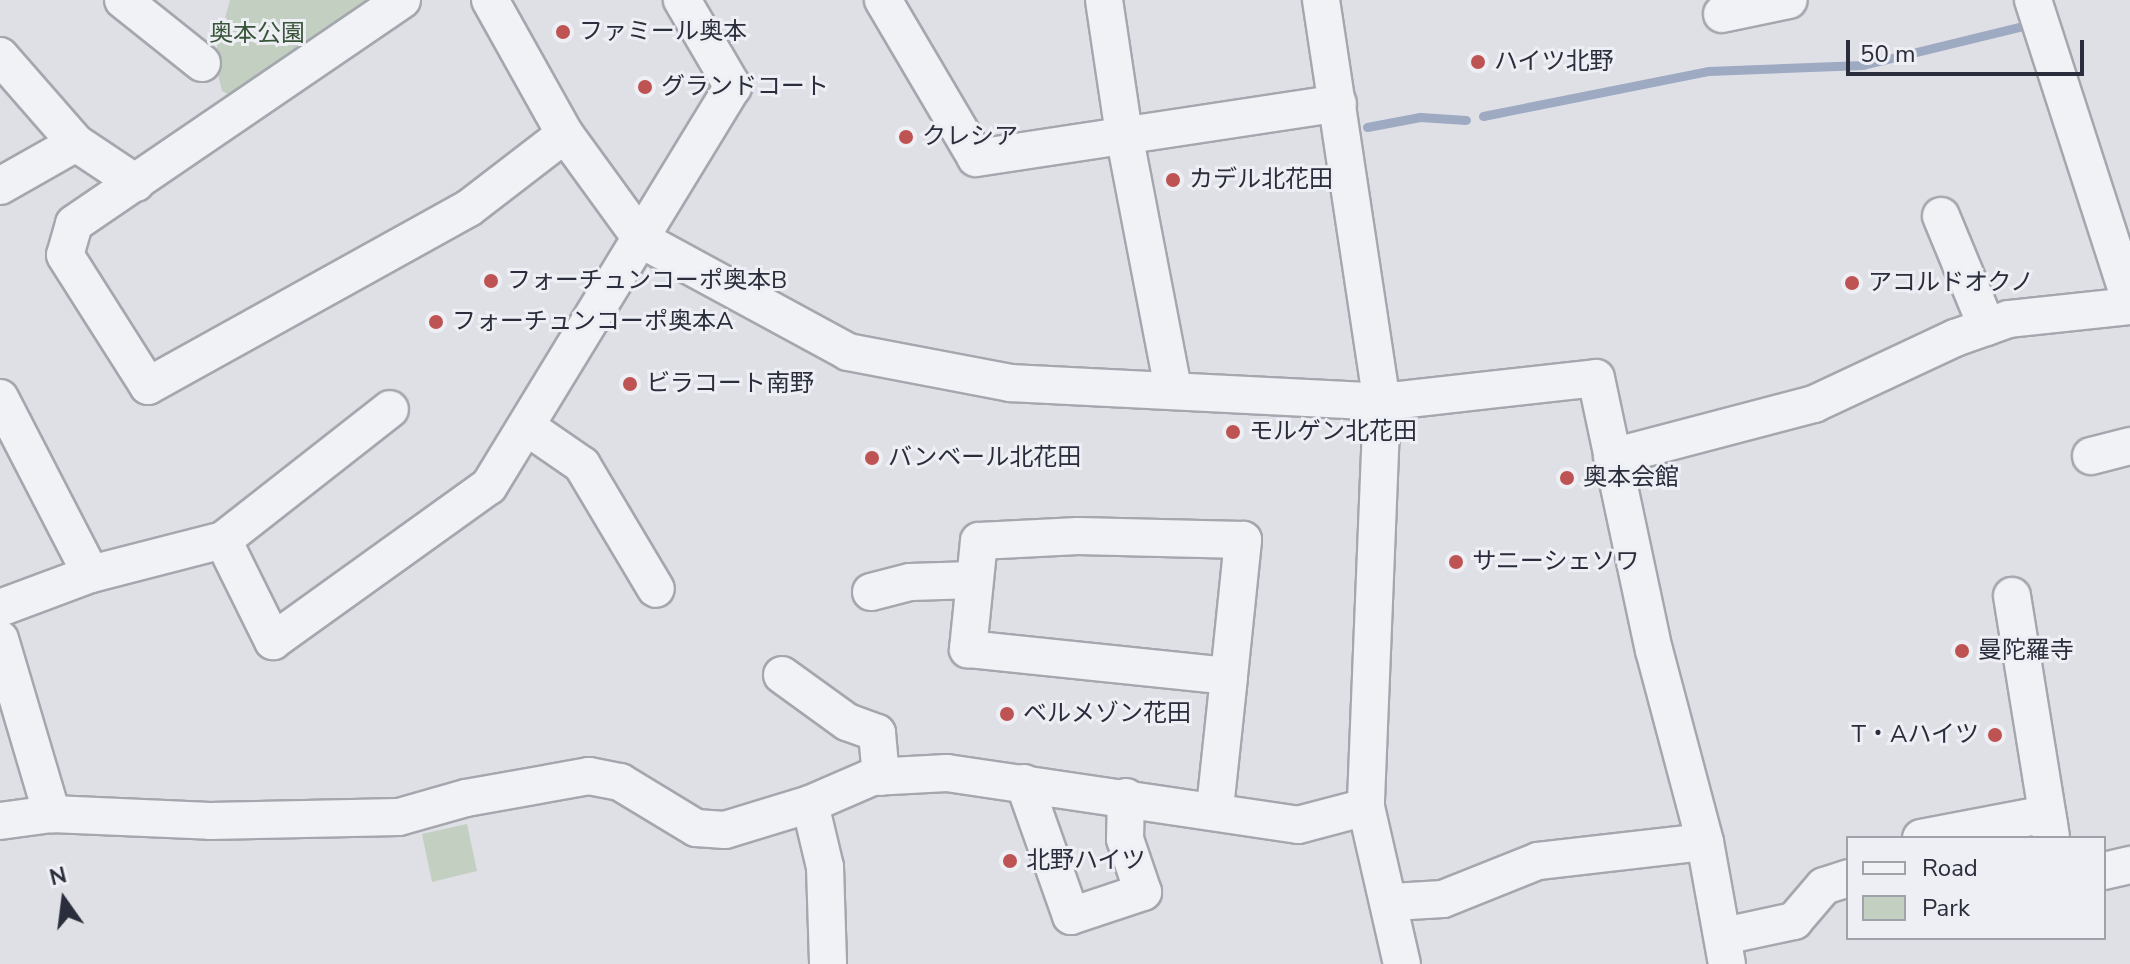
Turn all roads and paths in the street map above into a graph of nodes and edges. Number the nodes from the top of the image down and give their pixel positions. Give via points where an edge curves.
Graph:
1 (123, 0) edge
2 (402, 0) edge
3 (490, 0) edge
4 (682, 0) edge
5 (883, 0) edge
6 (1104, 0) edge
7 (1321, 0) edge
8 (1789, 0) edge
9 (2033, 0) edge
10 (1722, 14) dead end
11 (0, 56) edge
12 (202, 63) dead end
13 (1338, 103) junction
14 (565, 134) junction
15 (1124, 134) junction
16 (76, 143) junction
17 (136, 183) junction
18 (0, 186) edge
19 (1941, 216) dead end
20 (642, 240) junction
21 (2130, 304) edge
22 (1987, 327) junction
23 (1173, 388) junction
24 (0, 398) edge
25 (1382, 402) junction
26 (390, 409) dead end
27 (527, 427) junction
28 (2130, 446) edge
29 (2091, 456) dead end
30 (1612, 457) junction
31 (223, 540) junction
32 (91, 574) junction
33 (974, 580) junction
34 (656, 589) dead end
35 (871, 592) dead end
36 (2012, 596) dead end
37 (0, 608) edge
38 (0, 639) edge
39 (782, 675) dead end
40 (1229, 676) junction
41 (881, 777) junction
42 (1024, 783) junction
43 (1126, 797) junction
44 (810, 804) junction
45 (1366, 807) junction
46 (1215, 808) junction
47 (52, 814) junction
48 (0, 821) edge
49 (2051, 832) edge
50 (1932, 836) edge
51 (1705, 842) junction
52 (2130, 865) edge
53 (2106, 871) edge
54 (1846, 879) edge
55 (1392, 902) junction
56 (1726, 950) edge
57 (828, 964) edge
58 (1402, 964) edge

1 - 12 street
2 - 17 street
3 - 14 street
4 - 20 street via 733,87
5 - 15 street via 976,158
6 - 15 street
7 - 13 street
8 - 10 street
9 - 21 street
11 - 16 street
13 - 15 street
13 - 25 street
14 - 17 street via 469,208 148,386 65,255 74,224
14 - 20 street
15 - 23 street
16 - 17 street
16 - 18 street
19 - 22 street
20 - 23 street via 848,352 1010,383
20 - 27 street
21 - 22 street via 2009,319
22 - 30 street via 1814,404
23 - 25 street
24 - 32 street
25 - 30 street via 1596,378
25 - 45 street
26 - 31 street
27 - 31 street via 489,486 273,641
27 - 34 street via 582,465
28 - 29 street
30 - 51 street via 1654,650
31 - 32 street
32 - 37 street
33 - 35 street via 910,582
33 - 40 street via 968,649
33 - 40 street via 979,541 1078,536 1243,540
36 - 49 street
38 - 47 street
39 - 41 street via 847,722 877,733
40 - 46 street
41 - 42 street via 947,773
41 - 44 street
42 - 43 street
42 - 43 street via 1071,916 1143,892 1125,839
43 - 46 street
44 - 47 street via 725,830 696,828 620,782 589,776 466,798 399,817 210,821
44 - 57 street via 825,867
45 - 46 street via 1298,825
45 - 55 street
47 - 48 street
49 - 50 street via 2047,814
51 - 55 street via 1538,861 1443,899
51 - 56 street
52 - 53 street
54 - 56 street via 1824,886 1794,921
55 - 58 street

